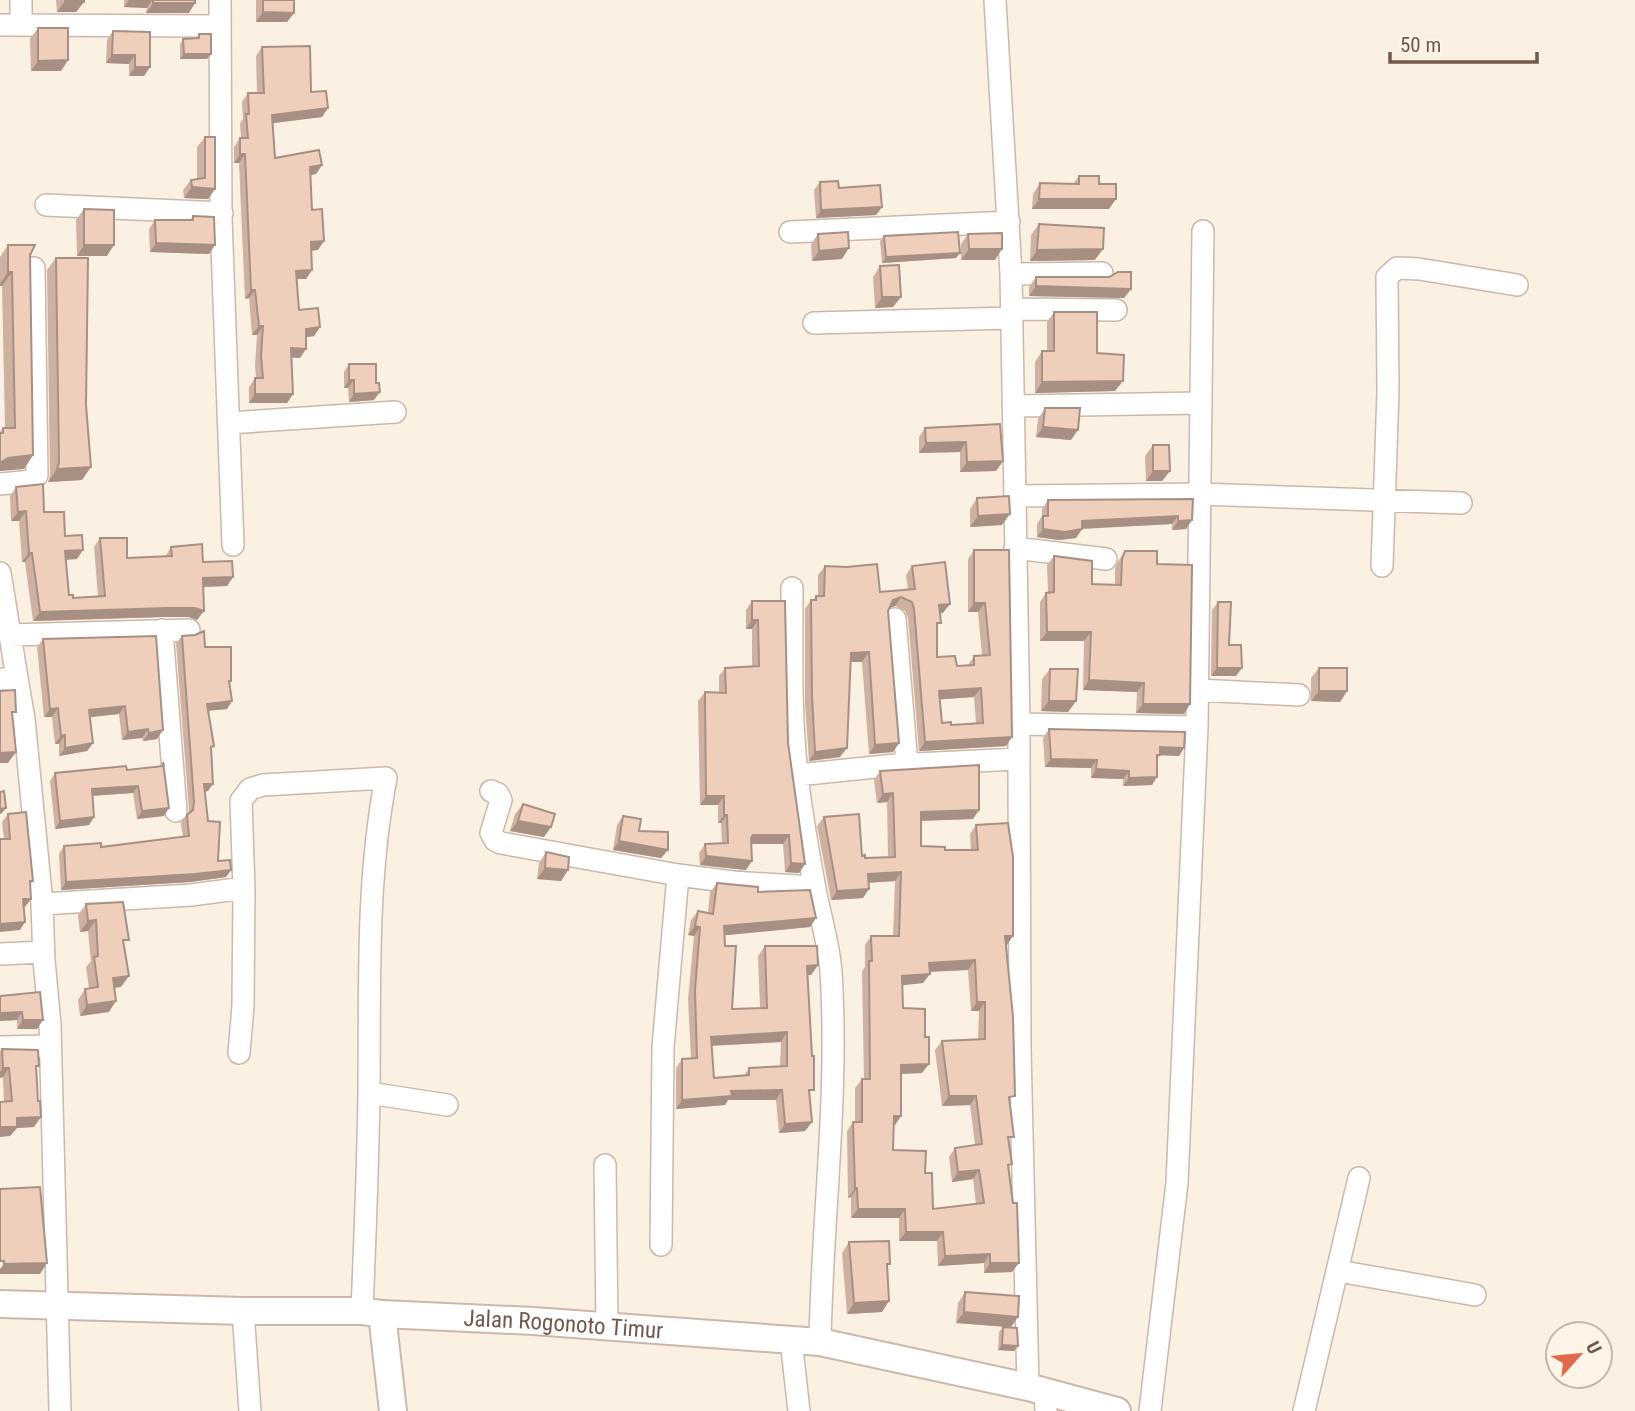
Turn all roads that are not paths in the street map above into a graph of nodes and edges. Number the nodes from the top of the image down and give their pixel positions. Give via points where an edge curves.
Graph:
1 (21, 0) edge
2 (220, 0) edge
3 (995, 0) edge
4 (11, 24) edge
5 (220, 26) junction
6 (46, 205) dead end
7 (222, 213) junction
8 (1009, 222) junction
9 (790, 232) dead end
10 (1203, 232) dead end
11 (34, 268) dead end
12 (1102, 273) dead end
13 (1011, 274) junction
14 (1517, 285) dead end
15 (1116, 310) dead end
16 (1011, 313) junction
17 (814, 323) dead end
18 (1201, 403) junction
19 (1013, 406) junction
20 (395, 412) dead end
21 (229, 423) junction
22 (0, 484) edge
23 (1200, 494) junction
24 (1015, 496) junction
25 (1385, 501) junction
26 (1461, 503) dead end
27 (233, 545) dead end
28 (1016, 548) junction
29 (1107, 559) dead end
30 (1382, 566) dead end
31 (0, 573) edge
32 (792, 588) dead end
33 (895, 619) dead end
34 (162, 630) junction
35 (189, 630) dead end
36 (9, 635) junction
37 (8, 678) edge
38 (1198, 690) junction
39 (1299, 695) dead end
40 (1019, 724) junction
41 (1197, 727) junction
42 (1019, 759) junction
43 (907, 764) junction
44 (797, 775) junction
45 (491, 791) dead end
46 (176, 811) dead end
47 (678, 875) junction
48 (814, 887) junction
49 (244, 888) junction
50 (42, 904) junction
51 (43, 951) junction
52 (0, 954) edge
53 (49, 1046) junction
54 (0, 1048) edge
55 (239, 1053) dead end
56 (369, 1093) junction
57 (447, 1105) dead end
58 (605, 1165) dead end
59 (1359, 1178) dead end
60 (661, 1245) dead end
61 (1338, 1271) junction
62 (1475, 1295) dead end
63 (0, 1304) edge
64 (57, 1304) junction
65 (243, 1311) junction
66 (372, 1312) junction
67 (607, 1328) junction
68 (792, 1340) junction
69 (820, 1342) junction
70 (1040, 1396) edge
71 (60, 1411) edge
72 (250, 1411) edge
73 (393, 1411) edge
74 (799, 1411) edge
75 (1117, 1411) edge
76 (1150, 1411) edge
77 (1304, 1411) edge

1 - 4 street
2 - 5 street
3 - 8 street
4 - 5 street
5 - 7 street
6 - 7 street
7 - 21 street
8 - 9 street
8 - 13 street
10 - 18 street
11 - 22 street via 37,475 32,481
12 - 13 street
13 - 16 street
14 - 25 street via 1419,269 1397,268 1387,277
15 - 16 street
16 - 17 street
16 - 19 street
18 - 19 street
18 - 23 street
19 - 24 street
20 - 21 street
21 - 27 street
23 - 24 street
23 - 25 street
23 - 38 street
24 - 28 street
25 - 26 street
25 - 30 street
28 - 29 street
28 - 40 street
31 - 36 street
32 - 44 street
33 - 43 street
34 - 35 street
34 - 36 street
34 - 46 street
36 - 37 street
37 - 50 street via 24,719
38 - 39 street
38 - 41 street
40 - 41 street
40 - 42 street
41 - 76 street via 1177,1183
42 - 43 street
42 - 70 street via 1020,1049
43 - 44 street
44 - 48 street
45 - 47 street via 501,800 491,833 495,840
47 - 48 street
47 - 60 street via 663,1047
48 - 69 street via 829,956 832,1007
49 - 50 street
49 - 55 street
49 - 56 street via 241,801 250,789 386,778 375,852
50 - 51 street
51 - 52 street
51 - 53 street
53 - 54 street
53 - 64 street
56 - 57 street
56 - 66 street
58 - 67 street
59 - 61 street
61 - 62 street
61 - 77 street
63 - 64 street, Jalan Rogonoto Timur
64 - 65 street, Jalan Rogonoto Timur
64 - 71 street
65 - 66 street, Jalan Rogonoto Timur
65 - 72 street
66 - 67 street, Jalan Rogonoto Timur
66 - 73 street
67 - 68 street, Jalan Rogonoto Timur
68 - 69 street, Jalan Rogonoto Timur
68 - 74 street
69 - 70 street, Jalan Rogonoto Timur
70 - 75 street, Jalan Rogonoto Timur

